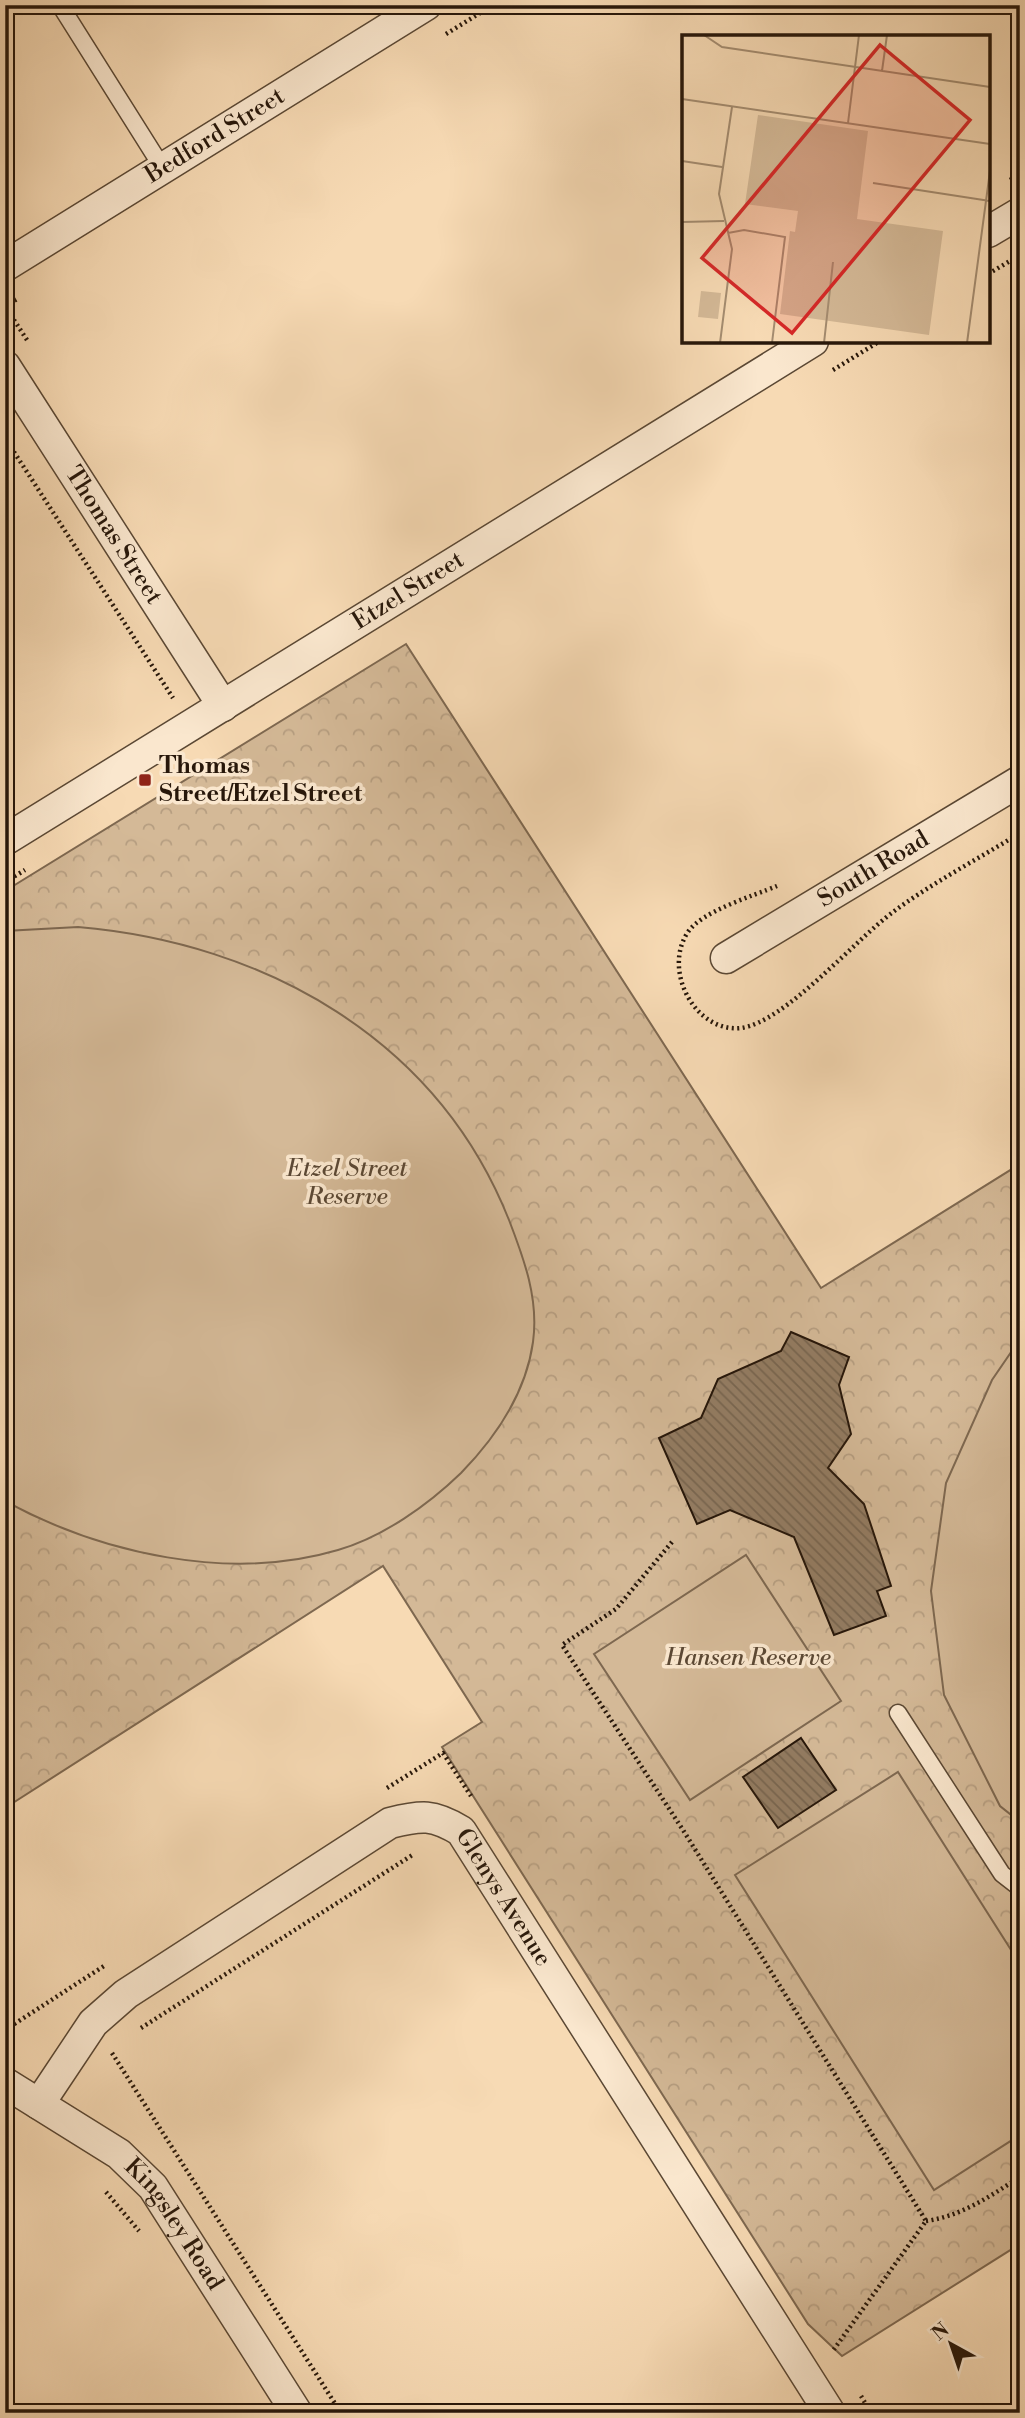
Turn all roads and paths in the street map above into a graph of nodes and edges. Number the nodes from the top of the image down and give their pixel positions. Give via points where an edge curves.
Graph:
1 (60, 5) edge
2 (426, 5) edge
3 (162, 167) junction
4 (1020, 213) edge
5 (990, 231) edge
6 (1020, 255) edge
7 (5, 266) edge
8 (990, 273) edge
9 (810, 343) edge
10 (5, 366) edge
11 (5, 438) edge
12 (173, 698) dead end
13 (223, 706) junction
14 (1020, 781) edge
15 (1020, 834) edge
16 (5, 840) edge
17 (893, 912) dead end
18 (726, 958) dead end
19 (672, 1542) dead end
20 (898, 1713) dead end
21 (384, 1790) dead end
22 (473, 1800) dead end
23 (423, 1850) dead end
24 (1020, 1888) edge
25 (113, 1960) dead end
26 (93, 2023) junction
27 (5, 2030) edge
28 (132, 2034) dead end
29 (5, 2083) edge
30 (39, 2104) junction
31 (1020, 2177) edge
32 (101, 2186) dead end
33 (926, 2221) junction
34 (142, 2235) dead end
35 (825, 2344) dead end
36 (297, 2413) edge
37 (341, 2413) edge
38 (830, 2413) edge

1 - 3 lane
2 - 3 street, Bedford Street
3 - 7 street, Bedford Street
4 - 5 street
6 - 8 path
9 - 13 street, Etzel Street
10 - 13 street, Thomas Street
11 - 12 path
13 - 16 street, Etzel Street
14 - 18 street, South Road
15 - 17 path
19 - 33 path via 617,1609 562,1645
20 - 24 lane via 1002,1874
21 - 22 path via 443,1753
23 - 28 path
25 - 27 path
26 - 30 street, Glenys Avenue
26 - 37 path
26 - 38 street, Glenys Avenue via 126,1994 390,1823 416,1816 439,1818 461,1832
29 - 30 street, Kingsley Road
30 - 36 street, Kingsley Road via 119,2154 153,2187
31 - 33 path via 972,2207
32 - 34 path
33 - 35 path via 833,2353

